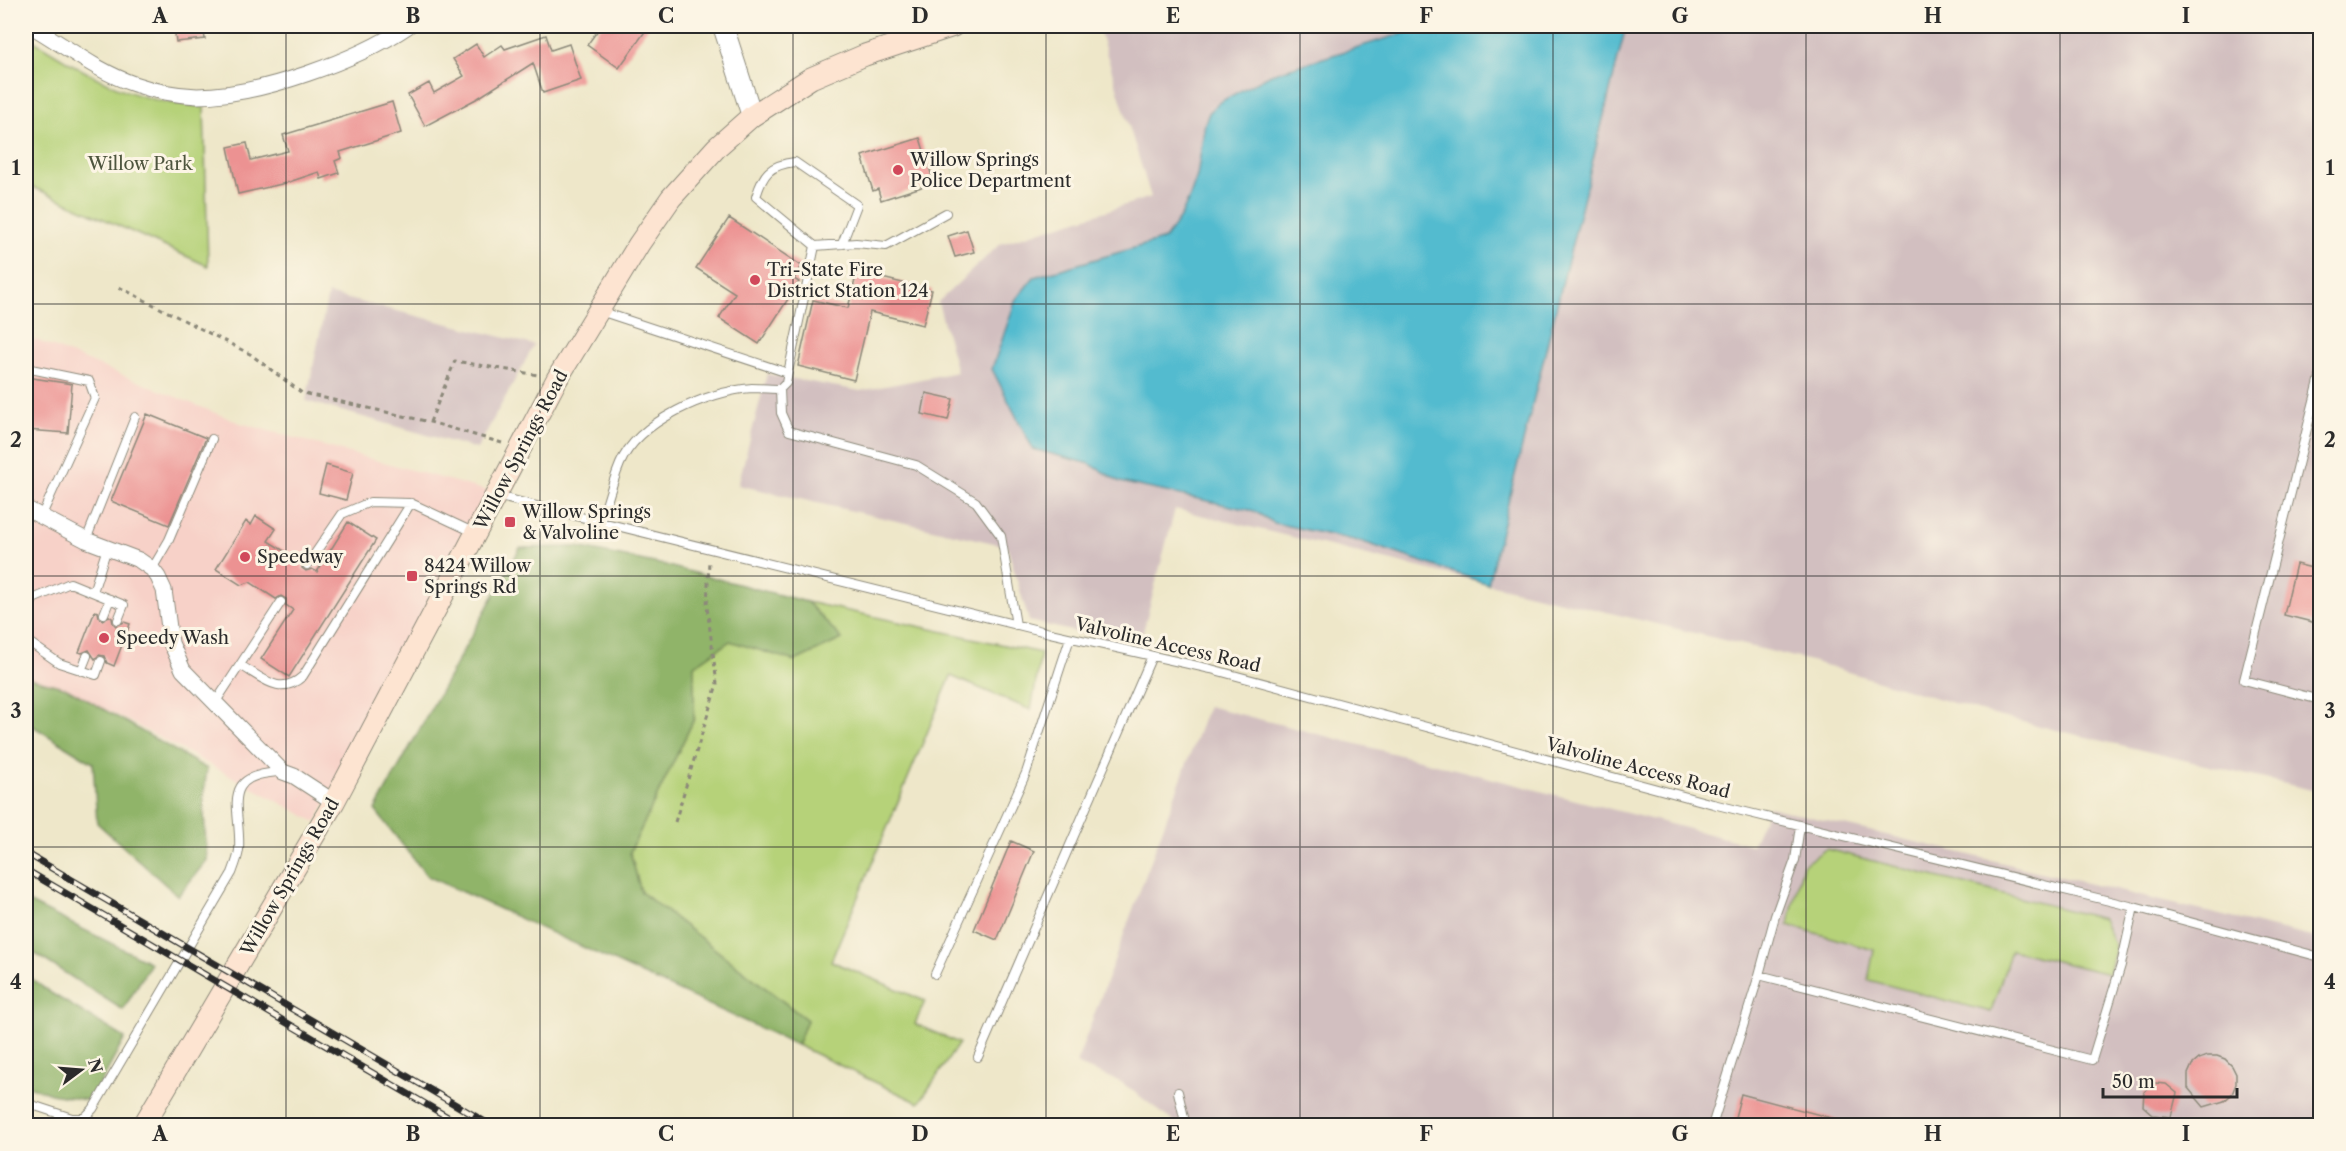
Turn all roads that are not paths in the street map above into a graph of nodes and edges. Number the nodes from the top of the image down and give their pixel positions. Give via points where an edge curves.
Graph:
1 (31, 26) edge
2 (408, 26) edge
3 (723, 26) edge
4 (953, 26) edge
5 (752, 116) junction
6 (946, 213) dead end
7 (842, 244) junction
8 (815, 246) junction
9 (599, 311) junction
10 (26, 368) edge
11 (788, 373) junction
12 (2320, 377) edge
13 (780, 389) junction
14 (135, 417) dead end
15 (212, 439) dead end
16 (495, 496) junction
17 (411, 503) junction
18 (30, 511) edge
19 (601, 522) junction
20 (477, 533) junction
21 (86, 540) junction
22 (107, 548) junction
23 (307, 565) dead end
24 (152, 569) junction
25 (93, 592) junction
26 (110, 599) junction
27 (281, 602) dead end
28 (104, 614) dead end
29 (26, 616) edge
30 (118, 620) dead end
31 (1016, 625) junction
32 (1070, 638) junction
33 (26, 640) edge
34 (87, 656) dead end
35 (1152, 656) junction
36 (102, 661) dead end
37 (240, 665) junction
38 (81, 671) junction
39 (2320, 700) edge
40 (215, 703) junction
41 (283, 772) junction
42 (334, 802) junction
43 (1800, 826) junction
44 (2134, 907) junction
45 (2320, 957) edge
46 (935, 974) dead end
47 (1759, 975) junction
48 (978, 1057) dead end
49 (1178, 1092) dead end
50 (26, 1103) edge
51 (143, 1125) edge
52 (1186, 1125) edge
53 (1712, 1125) edge

1 - 2 street via 133,84 196,96 256,89 368,50
3 - 5 street
4 - 5 main road, Willow Springs Road via 865,55 811,78
5 - 9 main road, Willow Springs Road via 717,147 671,198
6 - 7 lane via 886,246
7 - 8 lane
7 - 8 lane via 857,205 795,162 779,164 761,178 756,197
8 - 11 lane
9 - 11 lane
9 - 16 main road, Willow Springs Road via 557,379
10 - 18 lane via 89,381 95,398
11 - 13 lane
12 - 39 lane via 2244,680
13 - 19 lane via 753,388 698,402 674,411 651,427 621,462
13 - 31 lane via 781,413 789,431 915,465 976,502 1001,536
14 - 21 lane
15 - 24 lane via 170,540
16 - 19 lane, Valvoline Access Road
16 - 20 main road, Willow Springs Road
17 - 20 lane
17 - 23 lane via 370,502 342,514
17 - 37 lane via 303,676 285,687
18 - 21 street
19 - 31 lane, Valvoline Access Road
20 - 42 main road, Willow Springs Road
21 - 22 street
22 - 24 street
22 - 25 lane
24 - 40 street via 164,590 176,659
25 - 26 lane
25 - 29 lane via 70,583 33,599
26 - 28 lane
26 - 30 lane via 124,605
27 - 37 lane
31 - 32 lane, Valvoline Access Road
32 - 35 lane, Valvoline Access Road
32 - 46 lane via 1026,772
33 - 38 lane via 59,663
34 - 38 lane
35 - 43 lane, Valvoline Access Road
35 - 48 lane
36 - 38 lane via 96,675
37 - 40 lane
40 - 41 street
41 - 42 street
41 - 50 lane via 248,778 242,786 235,805 239,849 232,873 93,1109 84,1118 72,1118
42 - 51 main road, Willow Springs Road
43 - 44 lane, Valvoline Access Road
43 - 47 lane via 1796,860
44 - 45 lane, Valvoline Access Road
44 - 47 lane via 2092,1060
47 - 53 lane
49 - 52 lane

